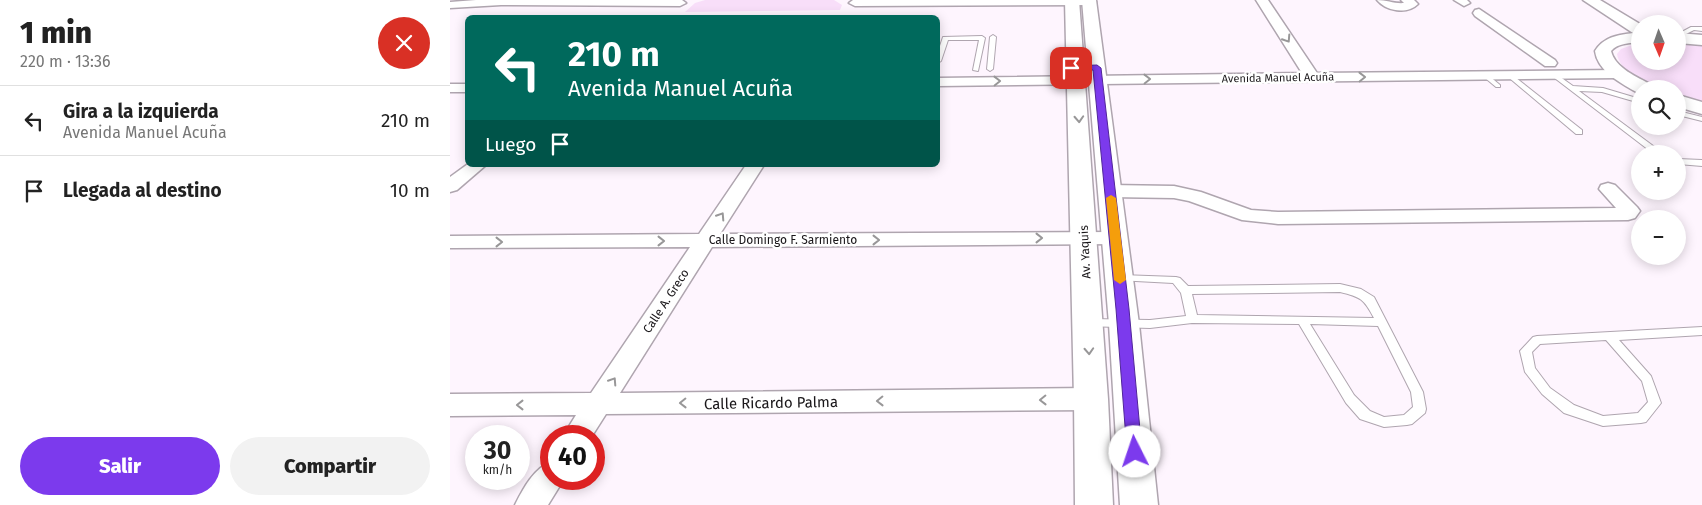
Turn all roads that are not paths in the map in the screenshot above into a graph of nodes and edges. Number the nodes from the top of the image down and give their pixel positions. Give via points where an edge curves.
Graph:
1 (1262, 0) edge
2 (1383, 0) edge
3 (1407, 0) edge
4 (1590, 0) edge
5 (1608, 0) edge
6 (684, 2) edge
7 (853, 2) edge
8 (450, 5) edge
9 (1083, 6) edge
10 (1479, 13) dead end
11 (665, 14) dead end
12 (850, 15) edge
13 (1632, 15) edge
14 (1631, 25) edge
15 (1702, 28) edge
16 (1686, 32) edge
17 (993, 37) dead end
18 (1631, 38) edge
19 (1686, 38) edge
20 (1702, 40) edge
21 (940, 54) edge
22 (1552, 69) junction
23 (1612, 69) junction
24 (940, 70) edge
25 (983, 70) junction
26 (1308, 72) junction
27 (1087, 74) junction
28 (1509, 75) junction
29 (465, 76) edge
30 (1486, 76) junction
31 (450, 77) edge
32 (1631, 81) edge
33 (940, 82) edge
34 (1498, 86) dead end
35 (450, 88) edge
36 (465, 88) edge
37 (1572, 88) junction
38 (1631, 98) edge
39 (1686, 103) edge
40 (1702, 108) edge
41 (1686, 115) edge
42 (1702, 119) edge
43 (1579, 132) dead end
44 (1648, 145) edge
45 (1686, 162) edge
46 (1702, 163) edge
47 (474, 167) edge
48 (754, 167) edge
49 (450, 186) edge
50 (1608, 189) dead end
51 (1110, 191) junction
52 (1084, 238) junction
53 (1116, 238) junction
54 (705, 241) junction
55 (450, 242) edge
56 (1120, 278) junction
57 (1186, 290) junction
58 (1192, 319) junction
59 (1302, 320) junction
60 (1088, 322) junction
61 (1381, 322) junction
62 (1124, 324) junction
63 (1702, 331) edge
64 (1610, 337) junction
65 (1092, 399) junction
66 (598, 404) junction
67 (450, 405) edge
68 (584, 425) edge
69 (541, 490) edge
70 (531, 505) edge
71 (1094, 505) edge
72 (1138, 505) edge

1 -> 26 street
2 - 3 street via 1388,5 1403,7 1412,4
4 - 14 street
5 - 13 street
6 - 8 street
6 - 11 street
7 - 9 street
7 - 12 street
9 - 27 street, Av. Yaquis
10 - 22 street
15 - 16 lane
17 - 25 lane
18 - 23 street via 1606,46 1603,56
19 - 20 street
21 - 25 lane via 945,38 982,38
22 - 23 street, Avenida Manuel Acuña
22 - 26 street, Avenida Manuel Acuña
22 - 28 street, Avenida Manuel Acuña
22 - 37 lane
23 - 32 street
24 - 25 street, Avenida Manuel Acuña
25 - 27 street, Avenida Manuel Acuña
26 - 27 street, Avenida Manuel Acuña
26 -> 30 street, Avenida Manuel Acuña
33 -> 27 street, Avenida Manuel Acuña
27 - 51 street, Av. Yaquis
27 -> 52 street, Av. Yaquis
28 - 30 street, Avenida Manuel Acuña
28 - 43 lane
29 - 31 street
30 - 34 lane
35 - 36 street
37 - 38 lane via 1603,90
37 - 44 lane
39 - 40 street
41 - 42 lane
45 - 46 lane
47 - 49 street
54 -> 48 street, Calle A. Greco
50 - 51 street via 1627,207 1628,214 1278,218 1249,216 1174,192
51 - 53 street, Av. Yaquis
52 - 53 street, Calle Domingo F. Sarmiento
54 -> 52 street, Calle Domingo F. Sarmiento
52 - 60 street, Av. Yaquis
53 - 56 street, Av. Yaquis
55 -> 54 street, Calle Domingo F. Sarmiento
66 -> 54 street, Calle A. Greco
56 - 57 lane via 1176,280
56 - 62 street, Av. Yaquis
57 - 58 lane
57 - 61 lane via 1340,288 1357,292 1370,300
58 - 59 lane
58 - 62 lane
59 - 61 lane
59 - 61 lane via 1350,399 1365,415 1384,422 1407,420 1420,409 1417,392
60 - 62 lane
60 -> 65 street, Av. Yaquis
62 - 72 street, Av. Yaquis
63 - 64 lane
64 - 64 lane via 1647,380 1655,403 1641,418 1603,421 1569,409 1546,391 1529,369 1526,351 1537,340
65 -> 66 street, Calle Ricardo Palma
65 - 71 street, Av. Yaquis
66 -> 67 street, Calle Ricardo Palma
66 - 68 street, Calle A. Greco
69 - 70 street

